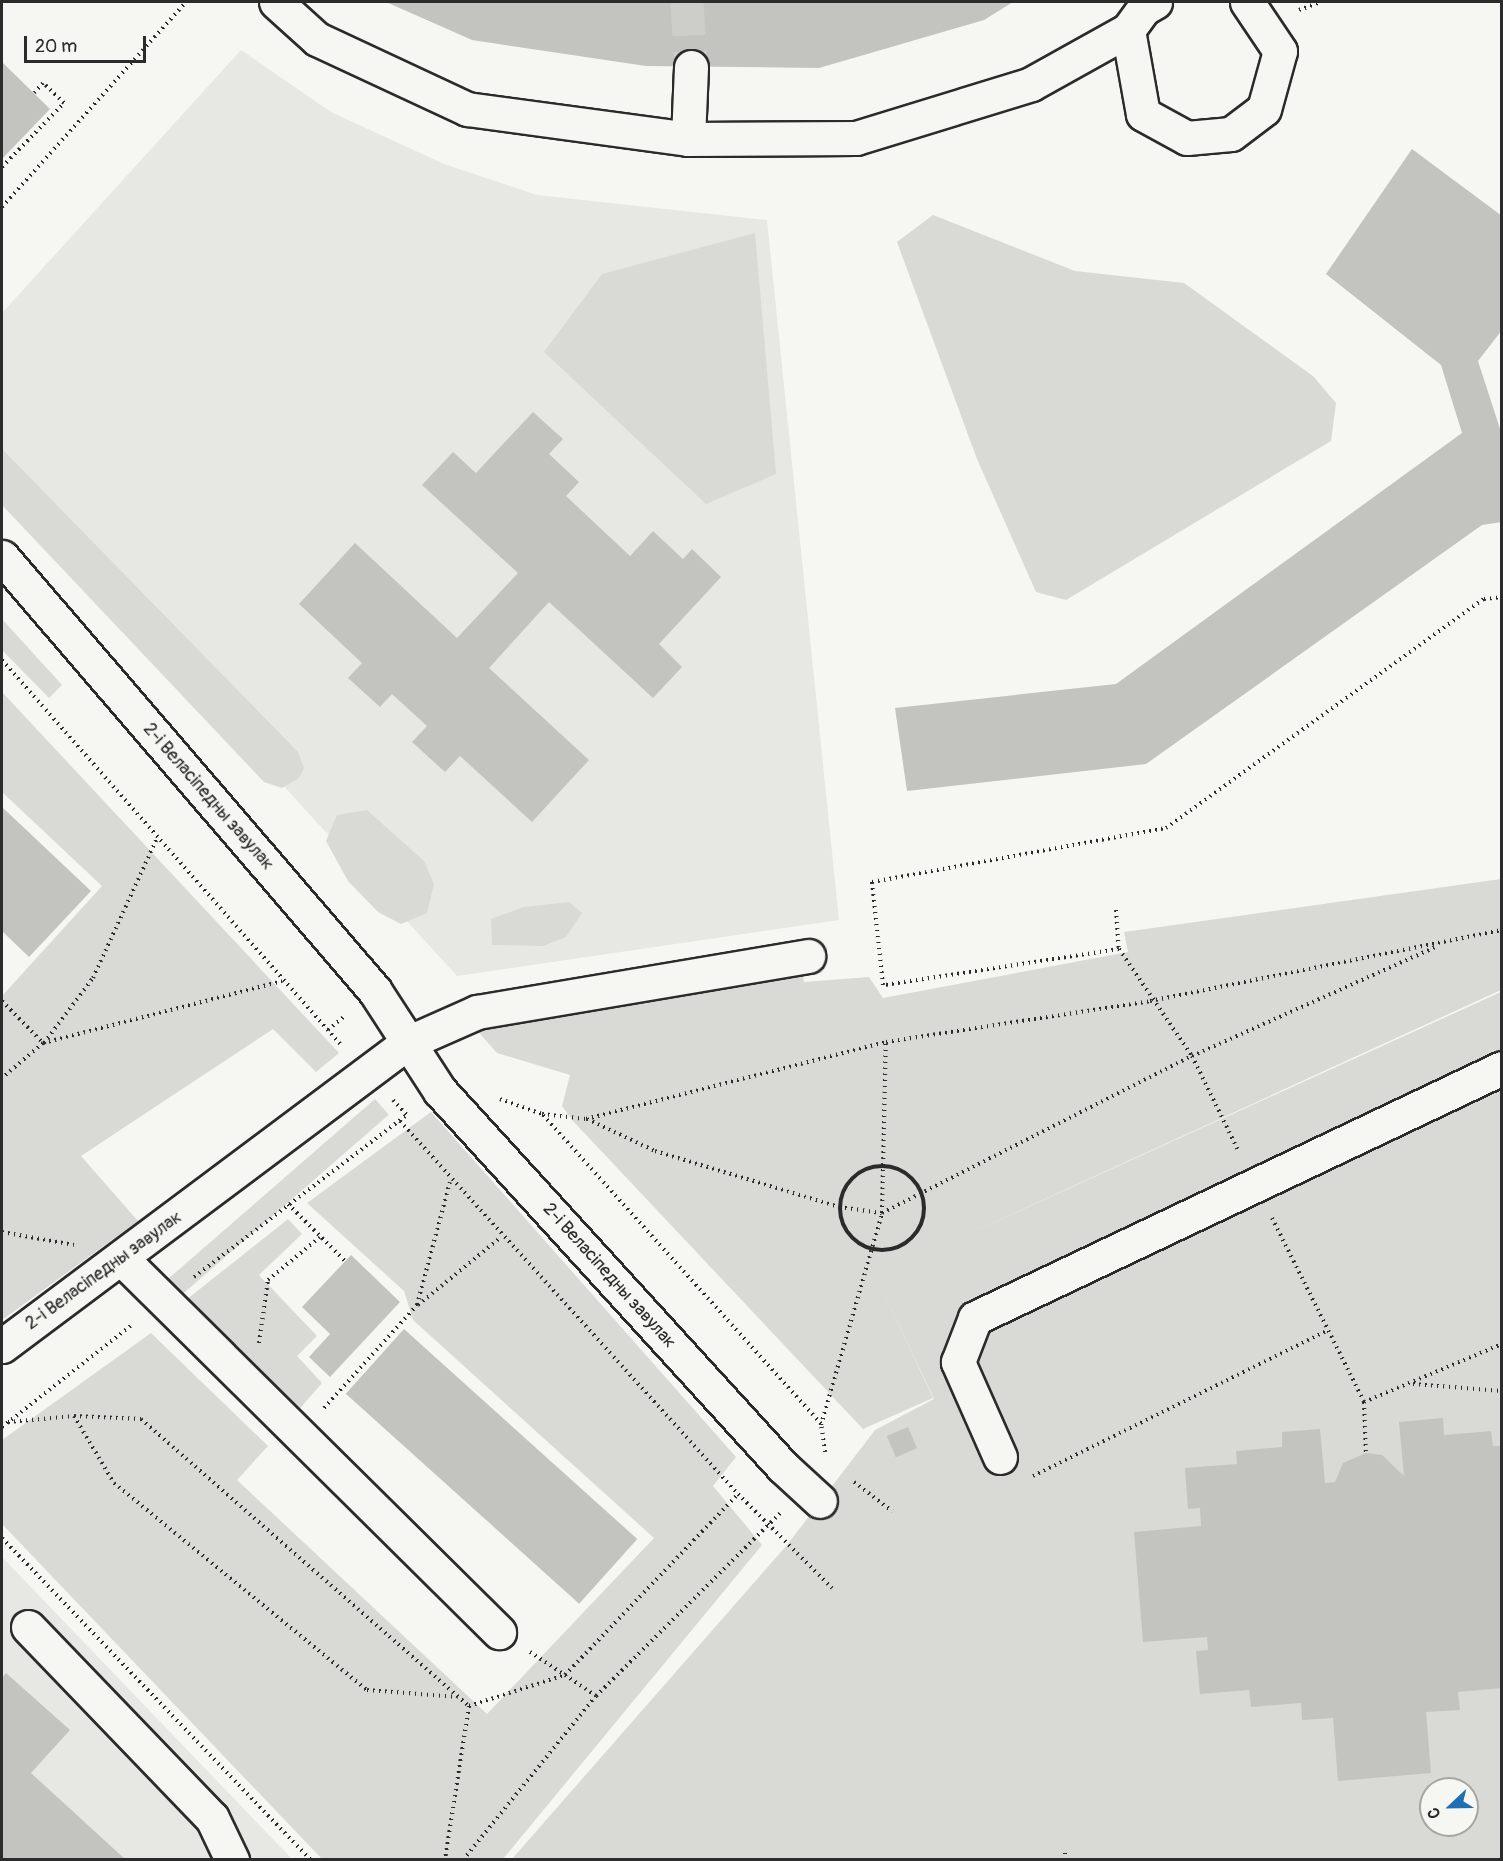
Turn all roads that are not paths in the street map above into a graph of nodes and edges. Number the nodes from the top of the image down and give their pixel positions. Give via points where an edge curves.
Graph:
1 (276, 2) edge
2 (1155, 2) edge
3 (1247, 2) edge
4 (1128, 30) junction
5 (691, 67) tunnel mouth
6 (688, 139) junction
7 (2, 557) edge
8 (808, 956) dead end
9 (407, 1043) junction
10 (1502, 1068) edge
11 (121, 1258) junction
12 (2, 1346) edge
13 (1000, 1457) dead end
14 (820, 1501) dead end
15 (28, 1627) dead end
16 (499, 1632) dead end
17 (232, 1860) edge

1 - 6 street via 317,39 467,109
2 - 4 street via 1143,9
3 - 4 street via 1280,51 1264,109 1231,134 1187,138 1143,114
4 - 6 street via 1030,84 856,138
5 - 6 street
7 - 9 street, 2-і Веласіпедны завулак via 375,991
8 - 9 street via 477,1012
9 - 11 street, 2-і Веласіпедны завулак
9 - 14 street, 2-і Веласіпедны завулак via 448,1099 783,1467
10 - 13 street via 975,1318 958,1362
11 - 12 street, 2-і Веласіпедны завулак
11 - 16 street
15 - 17 street via 212,1818

